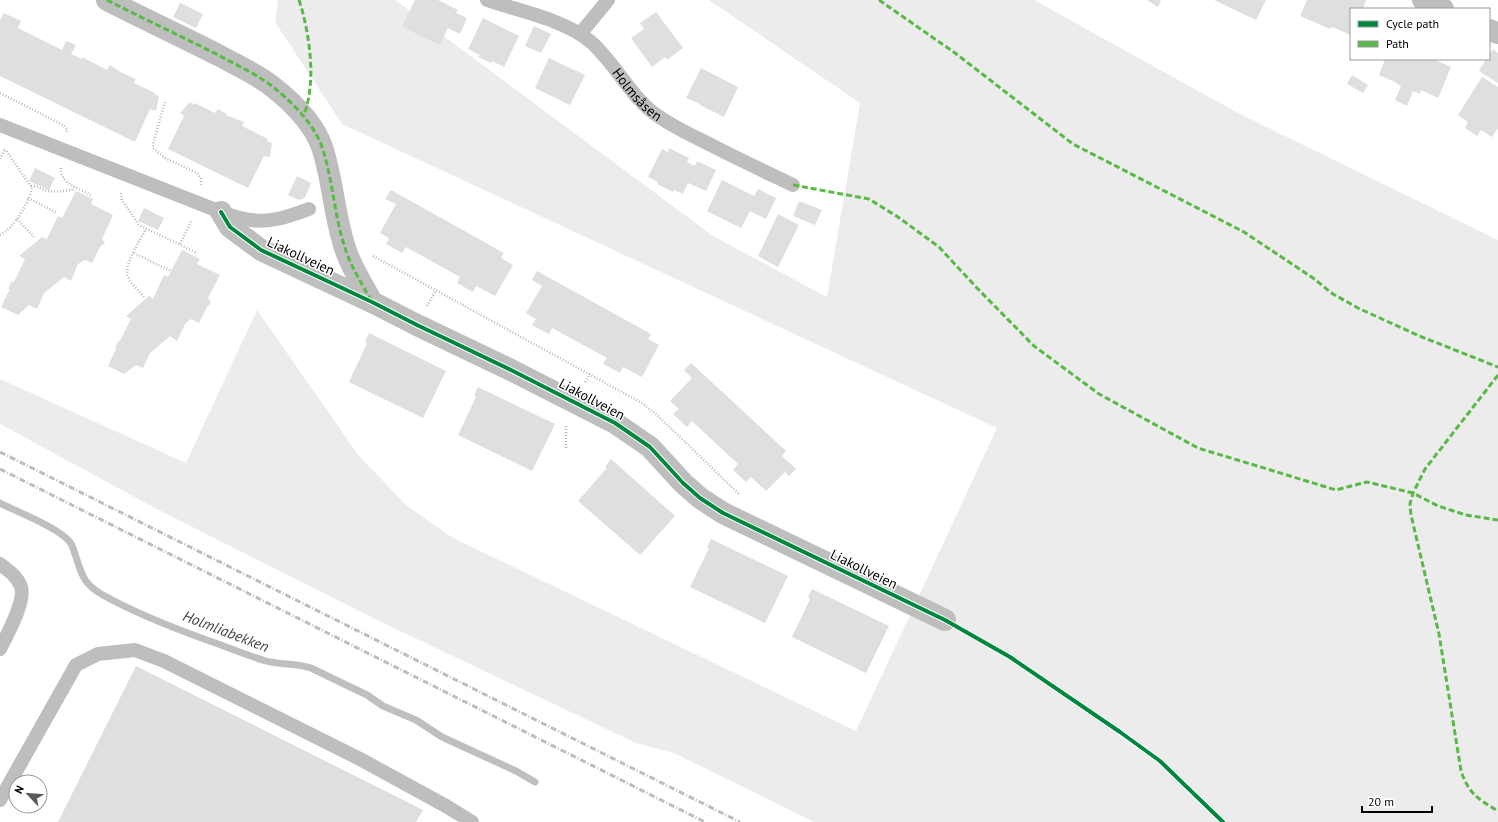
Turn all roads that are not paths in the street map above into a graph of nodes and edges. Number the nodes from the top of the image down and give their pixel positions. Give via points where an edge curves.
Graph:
1 (106, 0) edge
2 (487, 0) edge
3 (608, 0) edge
4 (1423, 0) edge
5 (1441, 8) edge
6 (580, 34) junction
7 (0, 125) edge
8 (793, 185) dead end
9 (309, 210) dead end
10 (221, 212) junction
11 (372, 302) junction
12 (0, 564) edge
13 (945, 620) dead end
14 (0, 649) edge
15 (0, 800) edge
16 (472, 822) edge

1 - 11 street via 255,74 273,86 303,117 316,135 327,165 344,247
2 - 6 lane, Holmsåsen via 557,23
3 - 6 lane
4 - 5 street
6 - 8 lane, Holmsåsen via 601,53 630,89 657,116 686,133
7 - 10 lane, Liakollveien
9 - 10 lane, Liakollveien via 266,221
10 - 11 street, Liakollveien via 230,227 261,250
11 - 13 street, Liakollveien via 615,423 650,447 683,483 723,513
12 - 14 lane via 16,579 22,592 19,609
15 - 16 lane via 76,665 98,654 135,650 164,661 360,759

